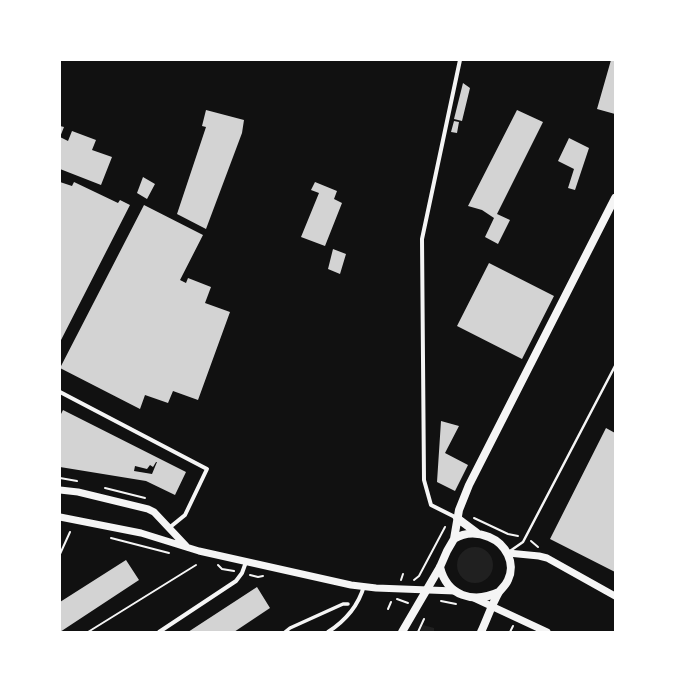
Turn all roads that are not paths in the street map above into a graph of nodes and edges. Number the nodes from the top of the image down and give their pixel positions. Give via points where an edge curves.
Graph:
1 (460, 60) edge
2 (615, 198) edge
3 (615, 366) edge
4 (60, 393) edge
5 (60, 490) edge
6 (60, 517) edge
7 (457, 518) junction
8 (168, 528) junction
9 (477, 533) junction
10 (454, 539) junction
11 (188, 548) junction
12 (508, 553) junction
13 (246, 562) junction
14 (440, 567) junction
15 (364, 586) junction
16 (427, 589) junction
17 (455, 591) junction
18 (499, 592) junction
19 (615, 596) edge
20 (474, 598) junction
21 (348, 604) dead end
22 (493, 607) junction
23 (159, 632) edge
24 (285, 632) edge
25 (328, 632) edge
26 (402, 632) edge
27 (481, 632) edge
28 (547, 632) edge

1 - 7 street via 422,239 424,480 431,504
2 - 7 main road via 469,485
3 - 12 lane via 523,542
4 - 8 street via 207,470 185,515
5 - 8 street via 148,509
6 - 11 street via 142,533
7 - 9 main road
7 - 10 main road
8 - 11 street
9 - 10 main road
9 - 12 main road via 494,539
10 - 14 main road
11 - 13 street
12 - 18 main road via 511,571 505,586
12 - 19 street via 547,558
13 - 15 street
13 - 23 street via 236,581
14 - 16 main road
14 - 17 main road via 444,579
15 - 16 street
15 - 25 street via 348,617
16 - 17 street
16 - 26 main road
17 - 20 main road
18 - 20 main road
18 - 22 main road
20 - 22 street
21 - 24 street via 336,607
22 - 27 main road
22 - 28 street

